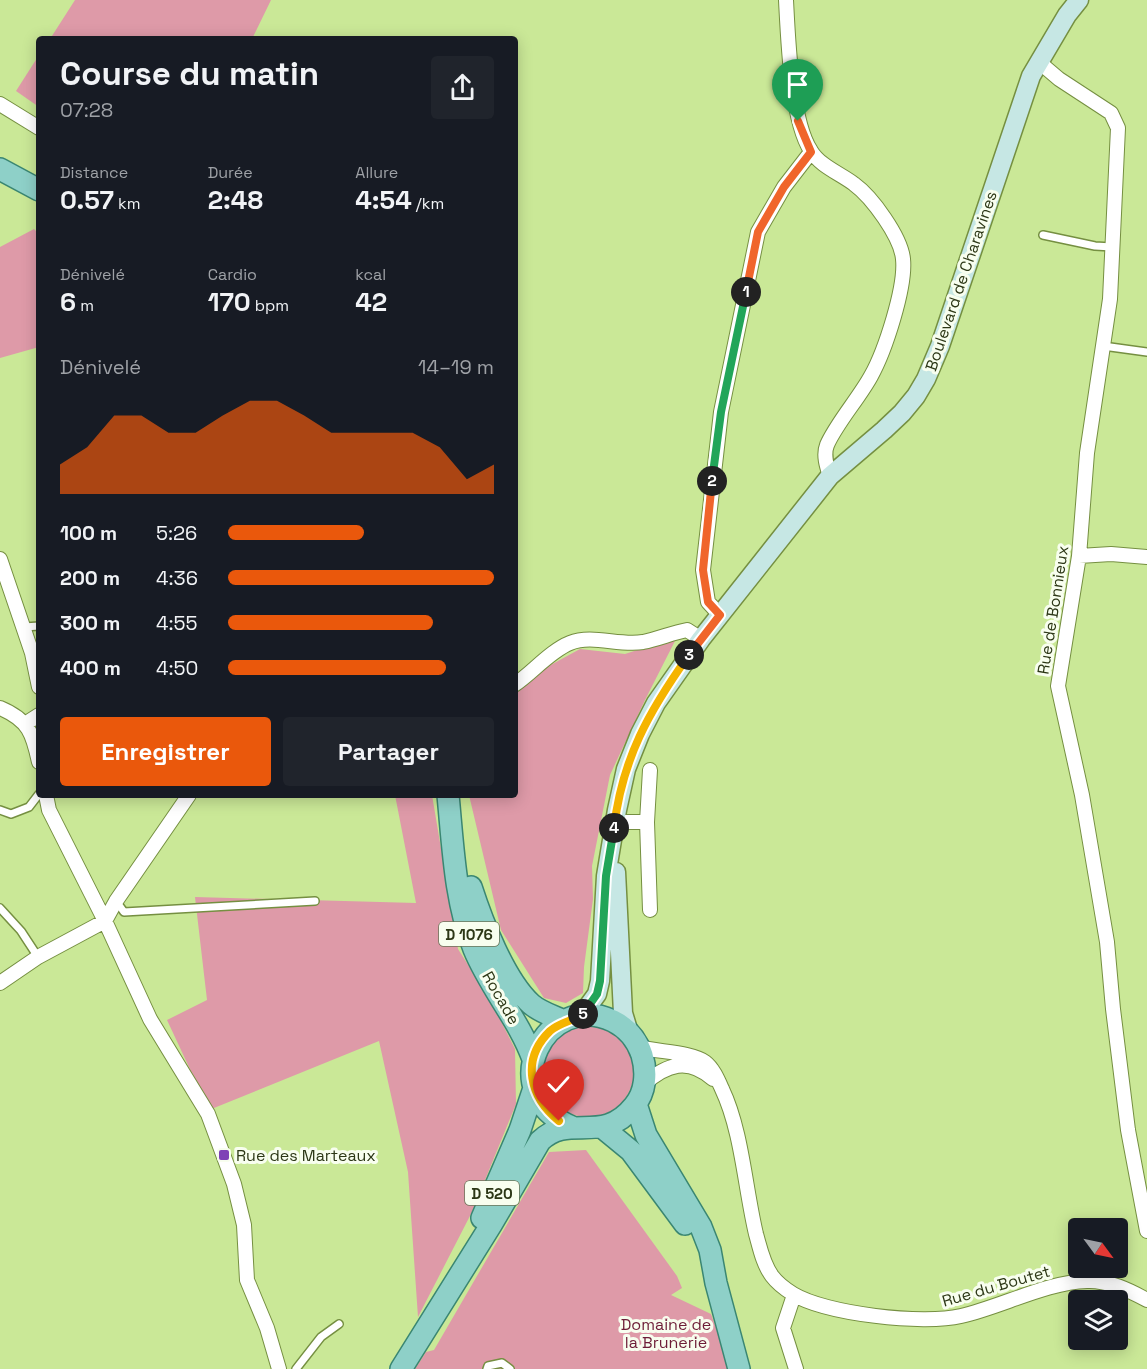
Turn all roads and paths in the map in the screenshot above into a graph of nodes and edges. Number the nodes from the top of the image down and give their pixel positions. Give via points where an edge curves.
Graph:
1 (786, 0) edge
2 (1079, 0) edge
3 (1039, 62) junction
4 (0, 104) edge
5 (36, 126) edge
6 (811, 152) junction
7 (0, 169) edge
8 (36, 188) edge
9 (1043, 235) dead end
10 (1112, 247) junction
11 (1103, 346) junction
12 (1147, 352) edge
13 (830, 476) junction
14 (1079, 556) junction
15 (1147, 557) edge
16 (0, 559) edge
17 (720, 615) junction
18 (36, 626) edge
19 (23, 627) junction
20 (700, 639) junction
21 (36, 672) edge
22 (518, 682) edge
23 (0, 708) edge
24 (36, 716) edge
25 (25, 724) junction
26 (36, 749) edge
27 (650, 770) dead end
28 (36, 798) edge
29 (47, 798) edge
30 (187, 798) edge
31 (449, 798) edge
32 (450, 798) edge
33 (0, 810) edge
34 (647, 822) junction
35 (614, 828) junction
36 (116, 901) junction
37 (315, 901) dead end
38 (0, 908) edge
39 (650, 910) dead end
40 (105, 921) junction
41 (38, 957) junction
42 (0, 983) edge
43 (573, 1019) junction
44 (634, 1040) junction
45 (533, 1059) junction
46 (644, 1084) junction
47 (720, 1084) junction
48 (534, 1088) junction
49 (636, 1104) junction
50 (572, 1127) junction
51 (603, 1128) junction
52 (1147, 1231) edge
53 (716, 1282) junction
54 (1144, 1294) edge
55 (794, 1295) junction
56 (446, 1296) junction
57 (339, 1324) dead end
58 (279, 1369) edge
59 (296, 1369) edge
60 (400, 1369) edge
61 (487, 1369) edge
62 (510, 1369) edge
63 (739, 1369) edge
64 (796, 1369) edge

1 - 6 street via 798,121
2 - 3 main road, Boulevard de Charavines
3 - 10 street, Rue de Bonnieux via 1111,113 1118,128
3 - 13 main road, Boulevard de Charavines via 926,379 902,413
4 - 5 street
6 - 13 street via 864,195 896,235 903,259 901,288 872,375 826,447
6 - 17 street via 784,187 758,232 721,412 703,570 708,602
7 - 8 main road
9 - 10 lane
10 - 11 street, Rue de Bonnieux
11 - 12 lane
11 - 14 street, Rue de Bonnieux via 1087,453
13 - 17 main road, Boulevard de Charavines
14 - 15 street
14 - 52 street, Rue de Bonnieux via 1058,686 1100,897 1128,1130
16 - 19 street
17 - 20 main road, Boulevard de Charavines
18 - 19 lane
19 - 21 street
20 - 22 street via 687,630 643,642 570,643
20 - 35 main road, Boulevard de Charavines via 656,703 640,734 626,769
23 - 25 street
24 - 25 street
25 - 26 street
27 - 34 street
28 - 33 lane via 29,807 11,814
29 - 40 street
30 - 36 street
31 - 45 main road, Rocade / D 1076 via 461,902 474,948
32 - 43 main road, Rocade / D 1076 via 480,917 512,979 530,1003 545,1013
34 - 35 street
34 - 39 street
35 - 43 main road, Boulevard de Charavines via 606,876 600,981 597,994
35 - 44 main road, Boulevard de Charavines via 623,1004
36 - 37 lane via 124,912
36 - 40 street
38 - 41 lane
40 - 41 street
40 - 58 street via 150,1019 212,1124 244,1225 247,1280
41 - 42 street
43 - 44 main road via 607,1019
43 - 45 main road, Boulevard de Charavines via 550,1030
44 - 46 main road, Boulevard de Charavines via 645,1065
44 - 47 street, Rue du Boutet via 704,1060
45 - 48 main road
46 - 47 street via 665,1068 688,1065
46 - 49 main road, Boulevard de Charavines
47 - 55 street, Rue du Boutet via 732,1112 761,1251 771,1275
48 - 50 main road via 548,1113
48 - 56 main road, D 520 via 520,1130
49 - 51 main road, Boulevard de Charavines via 621,1119
49 - 53 main road via 646,1135 701,1227
50 - 51 main road
50 - 56 main road, D 520 via 556,1130 540,1141
51 - 53 main road via 631,1151 667,1199 691,1233
53 - 63 main road
54 - 55 street, Rue du Boutet via 1102,1282 1065,1283 959,1317 914,1321 834,1308
55 - 64 street via 783,1328
56 - 60 main road, D 520
57 - 59 lane via 321,1337
61 - 62 lane via 502,1363

